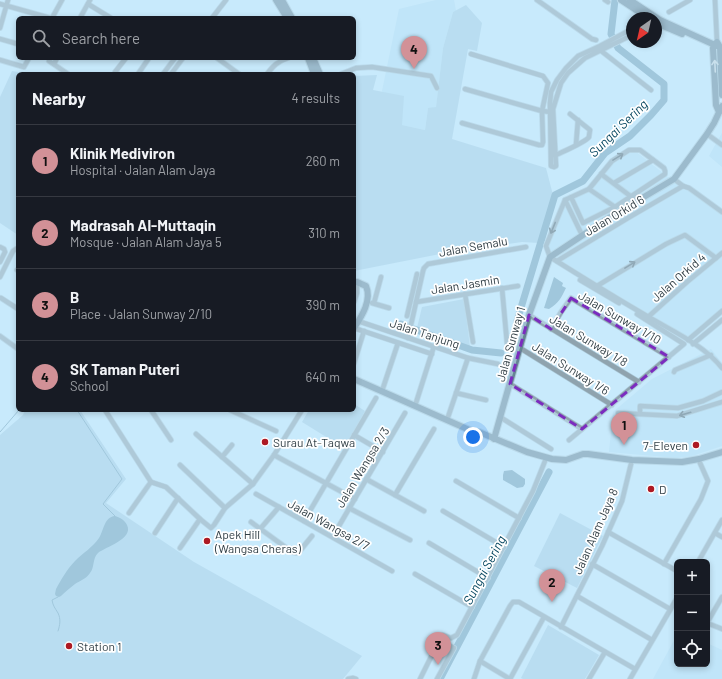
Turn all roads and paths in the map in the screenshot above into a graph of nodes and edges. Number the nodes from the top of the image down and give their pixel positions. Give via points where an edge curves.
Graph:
1 (8, 0) edge
2 (62, 0) edge
3 (226, 0) edge
4 (276, 0) edge
5 (282, 0) edge
6 (537, 0) edge
7 (621, 0) edge
8 (630, 0) edge
9 (676, 0) edge
10 (690, 0) edge
11 (89, 2) edge
12 (715, 2) edge
13 (0, 4) edge
14 (681, 4) junction
15 (6, 6) junction
16 (722, 7) edge
17 (642, 12) edge
18 (645, 12) edge
19 (669, 12) dead end
20 (44, 16) edge
21 (52, 16) edge
22 (81, 16) edge
23 (108, 16) edge
24 (214, 16) edge
25 (286, 16) edge
26 (291, 16) edge
27 (662, 22) edge
28 (0, 28) edge
29 (626, 32) edge
30 (626, 38) edge
31 (0, 39) edge
32 (596, 40) dead end
33 (16, 43) edge
34 (718, 47) edge
35 (600, 49) junction
36 (471, 54) dead end
37 (0, 60) edge
38 (28, 60) edge
39 (55, 60) edge
40 (124, 60) edge
41 (148, 60) edge
42 (174, 60) edge
43 (182, 60) edge
44 (220, 60) edge
45 (281, 60) edge
46 (309, 60) edge
47 (314, 60) edge
48 (65, 72) edge
49 (115, 72) edge
50 (139, 72) edge
51 (164, 72) edge
52 (172, 72) edge
53 (235, 72) edge
54 (268, 72) edge
55 (313, 72) edge
56 (319, 72) edge
57 (346, 72) edge
58 (438, 88) dead end
59 (465, 89) dead end
60 (651, 90) dead end
61 (722, 95) edge
62 (720, 109) edge
63 (542, 111) junction
64 (551, 112) junction
65 (570, 114) dead end
66 (578, 120) junction
67 (462, 123) dead end
68 (707, 134) junction
69 (576, 145) junction
70 (722, 145) edge
71 (653, 160) junction
72 (601, 174) junction
73 (674, 180) junction
74 (614, 183) junction
75 (683, 186) junction
76 (589, 190) junction
77 (571, 197) junction
78 (635, 199) junction
79 (565, 200) junction
80 (615, 207) junction
81 (604, 212) junction
82 (722, 212) edge
83 (607, 219) junction
84 (582, 235) junction
85 (0, 247) edge
86 (526, 247) dead end
87 (16, 248) edge
88 (722, 253) edge
89 (550, 257) junction
90 (716, 258) junction
91 (557, 261) junction
92 (0, 262) edge
93 (417, 274) dead end
94 (0, 277) edge
95 (382, 277) dead end
96 (580, 280) dead end
97 (356, 282) edge
98 (518, 286) dead end
99 (597, 286) junction
100 (502, 288) junction
101 (465, 294) junction
102 (356, 296) edge
103 (1, 298) dead end
104 (367, 301) junction
105 (416, 302) junction
106 (374, 303) junction
107 (16, 308) edge
108 (389, 308) dead end
109 (722, 311) edge
110 (529, 315) junction
111 (407, 316) dead end
112 (648, 317) junction
113 (722, 320) edge
114 (358, 321) junction
115 (356, 324) edge
116 (356, 329) edge
117 (551, 329) junction
118 (364, 331) junction
119 (0, 336) edge
120 (408, 338) junction
121 (688, 340) junction
122 (472, 342) dead end
123 (398, 343) junction
124 (507, 343) dead end
125 (693, 344) junction
126 (434, 346) junction
127 (16, 348) edge
128 (520, 348) junction
129 (432, 354) junction
130 (711, 355) junction
131 (356, 357) edge
132 (669, 357) junction
133 (468, 358) junction
134 (498, 364) dead end
135 (722, 368) edge
136 (674, 372) dead end
137 (356, 380) edge
138 (639, 382) junction
139 (510, 384) junction
140 (382, 391) junction
141 (722, 392) edge
142 (456, 393) junction
143 (376, 398) dead end
144 (486, 400) dead end
145 (722, 402) edge
146 (612, 405) junction
147 (415, 406) junction
148 (106, 412) edge
149 (152, 412) edge
150 (235, 412) edge
151 (301, 412) edge
152 (406, 413) dead end
153 (618, 413) dead end
154 (640, 414) junction
155 (500, 417) junction
156 (447, 420) junction
157 (582, 429) junction
158 (434, 430) dead end
159 (276, 431) dead end
160 (196, 434) dead end
161 (354, 435) junction
162 (494, 439) junction
163 (171, 440) dead end
164 (569, 440) dead end
165 (232, 446) dead end
166 (551, 449) dead end
167 (383, 452) junction
168 (722, 452) edge
169 (534, 454) junction
170 (274, 455) junction
171 (722, 456) edge
172 (222, 457) junction
173 (563, 461) junction
174 (545, 462) junction
175 (700, 462) junction
176 (631, 464) junction
177 (180, 465) dead end
178 (366, 479) junction
179 (456, 481) dead end
180 (151, 482) junction
181 (326, 483) junction
182 (252, 484) junction
183 (256, 494) dead end
184 (395, 495) junction
185 (178, 498) junction
186 (355, 499) junction
187 (279, 507) junction
188 (225, 508) junction
189 (350, 508) junction
190 (424, 510) dead end
191 (443, 511) dead end
192 (129, 513) dead end
193 (519, 518) junction
194 (200, 519) junction
195 (722, 520) edge
196 (304, 521) junction
197 (251, 522) dead end
198 (260, 529) junction
199 (336, 531) dead end
200 (155, 532) dead end
201 (608, 532) junction
202 (715, 533) junction
203 (312, 536) dead end
204 (722, 537) edge
205 (410, 540) dead end
206 (429, 543) dead end
207 (504, 547) junction
208 (180, 548) dead end
209 (700, 559) edge
210 (592, 564) junction
211 (664, 564) junction
212 (674, 569) edge
213 (392, 571) dead end
214 (415, 574) dead end
215 (488, 578) junction
216 (577, 596) junction
217 (722, 597) edge
218 (674, 603) edge
219 (472, 607) junction
220 (670, 609) junction
221 (544, 617) junction
222 (710, 618) edge
223 (710, 624) edge
224 (561, 627) junction
225 (722, 629) edge
226 (652, 640) junction
227 (440, 641) junction
228 (605, 652) junction
229 (480, 661) junction
230 (636, 670) junction
231 (348, 679) edge
232 (356, 679) edge
233 (420, 679) edge
234 (437, 679) edge
235 (474, 679) edge
236 (510, 679) edge
237 (589, 679) edge
238 (630, 679) edge

1 - 15 street
2 - 21 street
3 - 24 street
4 - 25 street
5 - 26 street
6 - 32 street
7 - 17 street
8 - 18 street
9 - 14 street
10 - 14 street
11 - 22 street
11 - 23 street
12 - 16 street
12 - 34 street
13 - 15 street
14 - 19 street
15 - 20 street
15 - 28 street
27 - 34 street
29 - 35 street
30 - 35 street
31 - 33 street
34 - 61 street
62 -> 34 street via 716,105
35 - 60 street
35 - 64 street via 568,73 561,83
36 - 63 street via 543,76 548,83
37 - 38 street via 24,67
39 - 48 street via 52,63
40 - 49 street
41 - 50 street
42 - 51 street
43 - 52 street
44 - 53 street
45 - 54 street
46 - 55 street
47 - 56 street
57 - 58 street via 356,68 372,67 431,76
59 - 63 street
62 - 68 street
63 - 64 street
63 - 67 street via 543,142 539,146
64 - 69 street via 554,155
65 - 66 street
66 - 69 street
66 - 69 street via 590,130 589,136
68 - 70 street
68 - 73 street
72 -> 71 street via 612,161 629,150 640,150
71 - 74 street
71 - 78 street via 664,168 665,174
72 - 74 street
72 - 76 street
73 - 75 street
73 - 78 street
74 - 78 street
75 - 82 street
75 - 91 street, Jalan Orkid 6
76 - 77 street
76 - 80 street
77 - 79 street
77 - 81 street via 583,223
78 - 80 street
78 - 83 street
79 - 84 street
79 -> 89 street via 546,246
80 - 81 street
81 - 83 street
83 - 84 street
84 - 89 street
85 - 92 street via 5,252
86 - 105 street, Jalan Semalu via 428,264 424,268
87 - 94 street
88 - 90 street, Jalan Orkid 4
89 - 91 street
89 - 110 street, Jalan Sunway 1
99 -> 90 street via 685,235
90 - 112 street, Jalan Orkid 4
91 - 99 street
93 - 111 street
95 - 106 street
96 - 132 street via 684,344
97 - 102 street
97 - 104 street via 366,286
98 - 100 street, Jalan Jasmin
99 - 112 street
100 - 101 street, Jalan Jasmin
100 - 124 street
101 - 105 street, Jalan Jasmin
101 - 122 street
103 - 107 street
104 - 106 street
104 - 114 street
105 - 120 street
106 - 108 street
109 - 121 street
110 - 117 street, Jalan Sunway 1/8
110 - 128 street, Jalan Sunway 1
112 - 121 street
113 - 125 street
114 - 115 street
114 - 120 street, Jalan Tanjung
116 - 118 street
117 - 132 street, Jalan Sunway 1/10 via 571,298
117 - 138 street, Jalan Sunway 1/8
118 - 123 street
118 - 131 street
119 - 127 street
120 - 126 street, Jalan Tanjung
121 - 125 street
123 - 129 street
123 - 140 street
125 - 130 street
126 - 129 street
126 - 133 street, Jalan Tanjung
128 - 139 street, Jalan Sunway 1
128 - 146 street, Jalan Sunway 1/6
129 - 147 street
130 - 135 street
130 - 136 street
132 - 138 street
133 - 134 street
133 - 142 street, Jalan Tanjung
137 - 140 street
138 - 146 street
139 - 155 street, Jalan Sunway 1
139 - 157 street
140 - 147 street
141 - 154 street via 678,408 640,406
142 - 144 street
142 - 156 street, Jalan Tanjung
143 - 161 street
145 -> 154 street via 677,416
146 - 157 street
147 - 156 street
148 - 180 street
149 - 163 street
150 - 159 street
151 - 170 street
152 - 167 street, Jalan Wangsa 2/3
153 - 154 street
155 - 162 street, Jalan Sunway 1
155 - 166 street
156 - 162 street
157 - 164 street
158 - 184 street
160 - 172 street
161 - 167 street
161 - 181 street
162 - 169 street
162 - 174 street via 526,456
165 - 172 street
167 - 178 street, Jalan Wangsa 2/3
168 - 173 street via 682,462 632,460 588,454
169 - 173 street
169 - 174 street
170 - 181 street
170 - 182 street
171 - 175 street
172 - 182 street
173 - 174 street
174 - 176 street via 571,463 588,457
174 - 193 street
175 - 176 street via 683,466
175 - 211 street via 708,481 701,499
176 - 201 street, Jalan Alam Jaya 8 via 622,501
177 - 188 street
178 - 184 street
178 - 186 street, Jalan Wangsa 2/3
179 - 193 street
180 - 185 street via 166,487
180 - 192 street
181 - 186 street
181 - 196 street
182 - 188 street
183 - 187 street, Jalan Wangsa 2/7
184 - 190 street
185 - 194 street
185 - 200 street
186 - 189 street, Jalan Wangsa 2/3
187 - 196 street, Jalan Wangsa 2/7
187 - 198 street
188 - 194 street via 211,528
189 - 199 street, Jalan Wangsa 2/3
189 - 205 street
191 - 207 street
193 - 207 street
194 - 208 street
195 - 202 street
196 - 213 street, Jalan Wangsa 2/7
197 - 198 street
198 - 203 street via 296,553
201 - 210 street, Jalan Alam Jaya 8
201 - 211 street
202 - 204 street
202 - 209 street
206 - 215 street
207 - 215 street
210 - 216 street, Jalan Alam Jaya 8
210 - 220 street
211 - 212 street
214 - 219 street
215 - 219 street
216 - 224 street, Jalan Alam Jaya 8
216 - 226 street
217 - 222 street
218 - 220 street
219 - 227 street via 457,635 451,638 441,637
220 - 226 street
221 - 224 street
221 - 229 street via 519,602 513,602
221 - 236 street
223 - 225 street
224 - 228 street
226 - 230 street
227 - 233 street
227 - 234 street via 454,648
228 - 230 street
228 - 237 street
229 - 235 street
229 - 236 street
230 - 238 street
231 - 232 street

